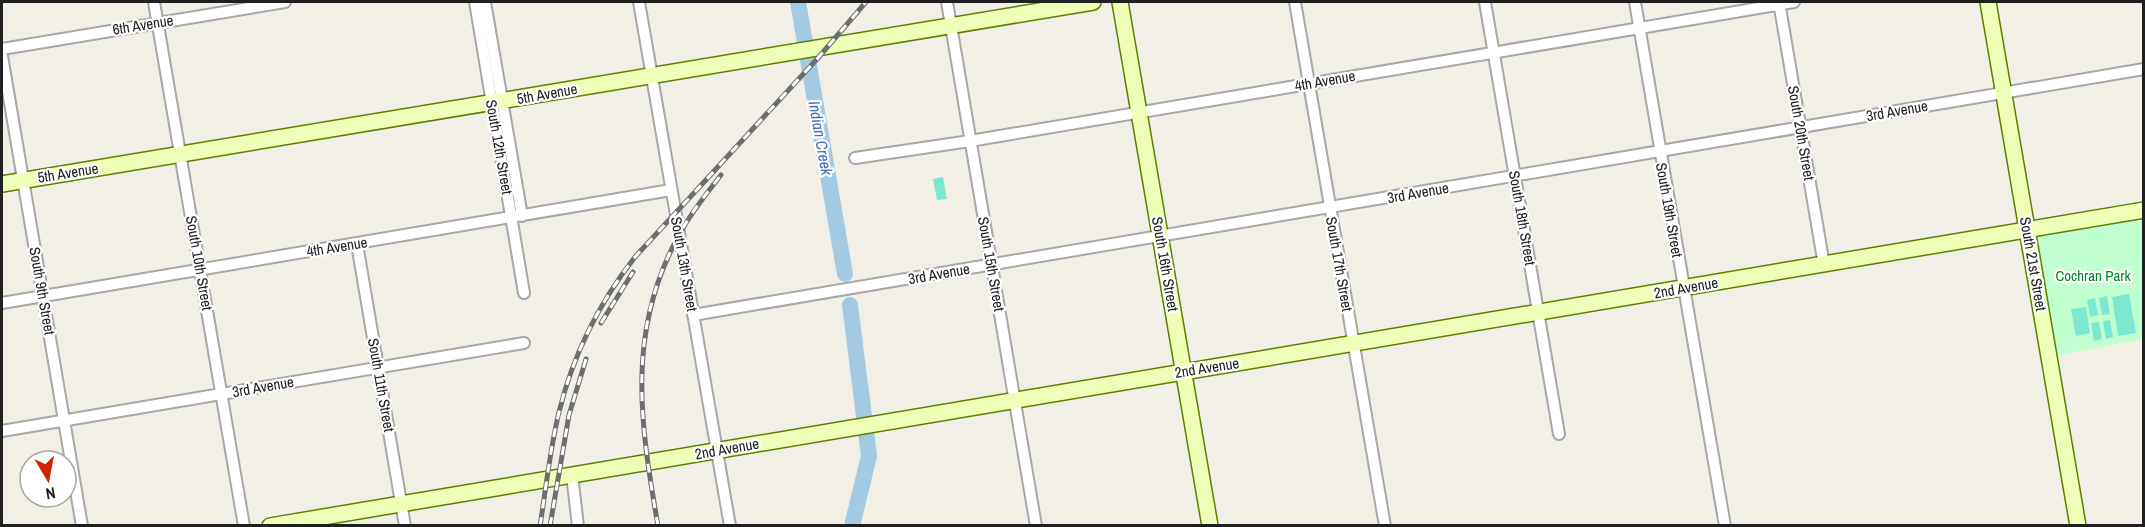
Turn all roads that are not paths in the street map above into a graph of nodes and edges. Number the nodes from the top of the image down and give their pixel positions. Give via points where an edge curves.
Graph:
1 (153, 2) edge
2 (285, 2) edge
3 (475, 2) edge
4 (486, 2) edge
5 (639, 2) edge
6 (947, 2) edge
7 (1092, 2) edge
8 (1120, 2) edge
9 (1295, 2) edge
10 (1485, 2) edge
11 (1635, 2) edge
12 (1794, 2) edge
13 (1988, 2) edge
14 (1780, 3) edge
15 (157, 23) junction
16 (951, 25) junction
17 (1639, 28) junction
18 (2, 49) edge
19 (1493, 52) junction
20 (2, 56) edge
21 (2144, 69) edge
22 (652, 76) junction
23 (1309, 83) junction
24 (2003, 93) junction
25 (497, 102) junction
26 (1140, 112) junction
27 (1800, 128) junction
28 (970, 141) junction
29 (1659, 152) junction
30 (180, 154) junction
31 (855, 158) dead end
32 (1514, 176) junction
33 (23, 180) junction
34 (2, 184) edge
35 (671, 190) junction
36 (1330, 208) junction
37 (2144, 210) edge
38 (517, 217) junction
39 (2027, 230) junction
40 (1161, 236) junction
41 (357, 244) junction
42 (992, 265) junction
43 (1824, 265) junction
44 (200, 270) junction
45 (1683, 288) junction
46 (524, 293) dead end
47 (43, 296) junction
48 (2, 303) edge
49 (1538, 313) junction
50 (693, 315) junction
51 (524, 343) dead end
52 (1353, 344) junction
53 (378, 368) junction
54 (1184, 372) junction
55 (221, 394) junction
56 (1014, 401) junction
57 (64, 420) junction
58 (2, 431) edge
59 (1559, 434) dead end
60 (717, 451) junction
61 (572, 475) junction
62 (401, 503) junction
63 (82, 525) edge
64 (244, 525) edge
65 (270, 525) edge
66 (405, 525) edge
67 (578, 525) edge
68 (730, 525) edge
69 (1036, 525) edge
70 (1210, 525) edge
71 (1385, 525) edge
72 (1725, 525) edge
73 (2078, 525) edge

1 - 15 street, South 10th Street
2 - 15 street, 6th Avenue
3 - 25 street, South 12th Street
4 - 25 street
5 - 22 street, South 13th Street
6 - 16 street, South 15th Street
7 - 16 street, 5th Avenue
8 - 26 street, South 16th Street
9 - 23 street, South 17th Street
10 - 19 street, South 18th Street
11 - 17 street, South 19th Street
12 - 14 street, 4th Avenue
13 - 24 street, South 21st Street
14 - 17 street, 4th Avenue
14 - 27 street, South 20th Street
15 - 18 street, 6th Avenue
15 - 30 street, South 10th Street
16 - 22 street, 5th Avenue
16 - 28 street, South 15th Street
17 - 19 street, 4th Avenue
17 - 29 street, South 19th Street
19 - 23 street, 4th Avenue
19 - 32 street, South 18th Street
20 - 33 street, South 9th Street
21 - 24 street, 3rd Avenue
22 - 25 street, 5th Avenue
22 - 35 street, South 13th Street
23 - 26 street, 4th Avenue
23 - 36 street, South 17th Street
24 - 27 street, 3rd Avenue
24 - 39 street, South 21st Street
25 - 30 street, 5th Avenue
25 - 38 street, South 12th Street
26 - 28 street, 4th Avenue
26 - 40 street, South 16th Street
27 - 29 street, 3rd Avenue
27 - 43 street, South 20th Street
28 - 31 street, 4th Avenue
28 - 42 street, South 15th Street
29 - 32 street, 3rd Avenue
29 - 45 street, South 19th Street
30 - 33 street, 5th Avenue
30 - 44 street, South 10th Street
32 - 36 street, 3rd Avenue
32 - 49 street, South 18th Street
33 - 34 street, 5th Avenue
33 - 47 street, South 9th Street
35 - 38 street, 4th Avenue
35 - 50 street, South 13th Street
36 - 40 street, 3rd Avenue
36 - 52 street, South 17th Street
37 - 39 street, 2nd Avenue
38 - 41 street, 4th Avenue
38 - 46 street, South 12th Street
39 - 43 street, 2nd Avenue
39 - 73 street, South 21st Street
40 - 42 street, 3rd Avenue
40 - 54 street, South 16th Street
41 - 44 street, 4th Avenue
41 - 53 street, South 11th Street
42 - 50 street, 3rd Avenue
42 - 56 street, South 15th Street
43 - 45 street, 2nd Avenue
44 - 47 street, 4th Avenue
44 - 55 street, South 10th Street
45 - 49 street, 2nd Avenue
45 - 72 street, South 19th Street
47 - 48 street, 4th Avenue
47 - 57 street, South 9th Street
49 - 52 street, 2nd Avenue
49 - 59 street, South 18th Street
50 - 60 street, South 13th Street
51 - 53 street, 3rd Avenue
52 - 54 street, 2nd Avenue
52 - 71 street, South 17th Street
53 - 55 street, 3rd Avenue
53 - 62 street, South 11th Street
54 - 56 street, 2nd Avenue
54 - 70 street, South 16th Street
55 - 57 street, 3rd Avenue
55 - 64 street, South 10th Street
56 - 60 street, 2nd Avenue
56 - 69 street, South 15th Street
57 - 58 street, 3rd Avenue
57 - 63 street, South 9th Street
60 - 61 street, 2nd Avenue
60 - 68 street, South 13th Street
61 - 62 street, 2nd Avenue
61 - 67 street
62 - 65 street, 2nd Avenue
62 - 66 street, South 11th Street

